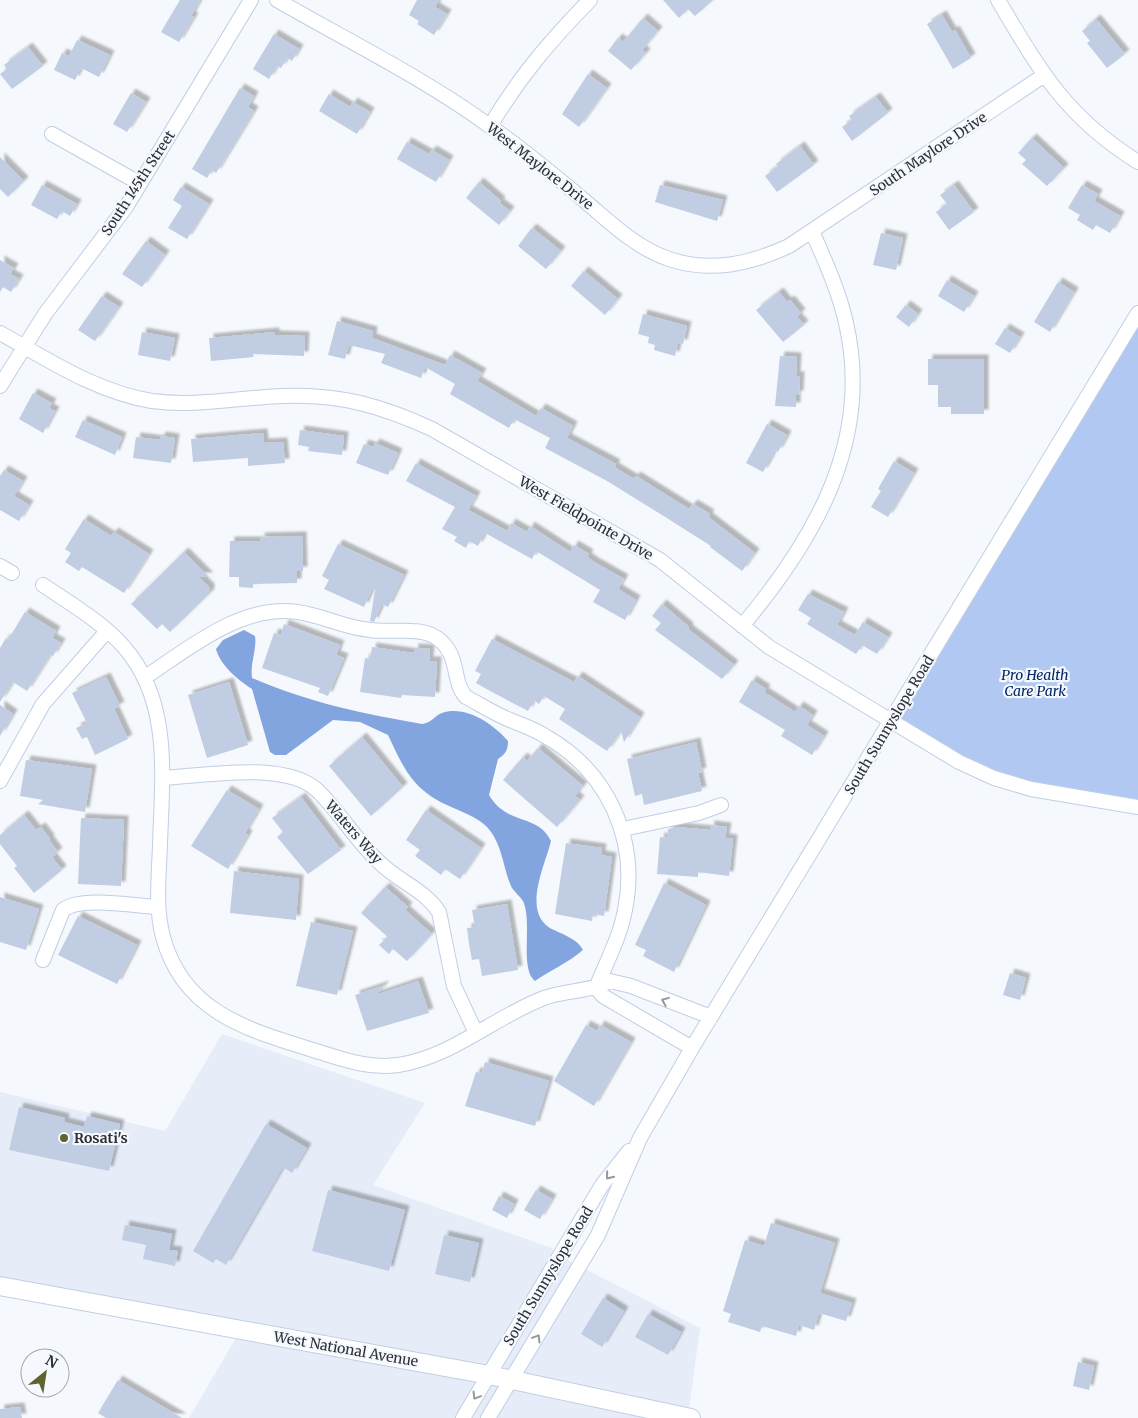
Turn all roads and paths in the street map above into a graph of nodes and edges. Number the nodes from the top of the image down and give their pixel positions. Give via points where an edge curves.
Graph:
1 (251, 0) edge
2 (276, 0) edge
3 (590, 0) edge
4 (998, 0) edge
5 (1044, 76) junction
6 (490, 126) junction
7 (52, 134) dead end
8 (1138, 162) edge
9 (139, 183) junction
10 (812, 231) junction
11 (1138, 313) edge
12 (0, 333) edge
13 (24, 346) junction
14 (0, 386) edge
15 (44, 585) dead end
16 (742, 626) junction
17 (107, 631) junction
18 (144, 678) junction
19 (892, 720) junction
20 (162, 778) junction
21 (0, 781) edge
22 (721, 805) dead end
23 (1138, 807) edge
24 (623, 829) junction
25 (158, 907) junction
26 (42, 960) dead end
27 (596, 988) junction
28 (711, 1017) junction
29 (476, 1033) junction
30 (692, 1048) junction
31 (640, 1138) junction
32 (0, 1286) edge
33 (489, 1375) junction
34 (511, 1380) junction
35 (463, 1418) edge
36 (488, 1418) edge
37 (691, 1418) edge

1 - 9 street, South 145th Street
2 - 6 street, West Maylore Drive via 430,86
3 - 6 street via 550,41
4 - 5 street
5 - 8 street via 1085,123 1109,144
5 - 10 street, South Maylore Drive
6 - 10 street, West Maylore Drive via 632,240 670,260 715,267 746,263 789,246
7 - 9 street
9 - 13 street, South 145th Street via 126,207 44,314
10 - 16 street via 838,292 846,322 852,359 851,415 843,452 816,522 788,568
11 - 19 street, South Sunnyslope Road
12 - 13 street, West Fieldpointe Drive
13 - 14 street, South 145th Street
13 - 16 street, West Fieldpointe Drive via 98,386 146,400 194,404 317,396 361,402 397,413 432,429 660,560
15 - 17 street
16 - 19 street, West Fieldpointe Drive via 798,665
17 - 18 street via 123,646
17 - 21 street via 43,704
18 - 20 street via 160,724
18 - 24 street via 230,624 252,614 280,610 298,612 346,627 433,635 447,647 455,663 461,692 546,736 570,754 606,794
19 - 23 street, West Fieldpointe Drive via 959,762 994,778 1031,789
19 - 28 street, South Sunnyslope Road
20 - 25 street
20 - 29 street, Waters Way via 276,774 296,778 318,790 382,866 434,904 439,912 454,986
22 - 24 street via 699,813
24 - 27 street via 628,865 625,911
25 - 26 street via 90,903 68,906
25 - 29 street via 162,935 170,956 195,993 225,1018 256,1032 354,1063 385,1066 410,1063 438,1054
28 -> 27 street via 631,986 610,981
27 - 29 street via 544,998
27 - 30 street via 603,996
28 - 30 street, South Sunnyslope Road
30 - 31 street, South Sunnyslope Road
31 -> 33 street, South Sunnyslope Road via 602,1185
34 -> 31 street, South Sunnyslope Road via 598,1235
32 - 33 main road, West National Avenue
33 - 34 main road, West National Avenue
33 -> 35 street, South Sunnyslope Road
34 - 36 street, South Sunnyslope Road
34 - 37 main road, West National Avenue

